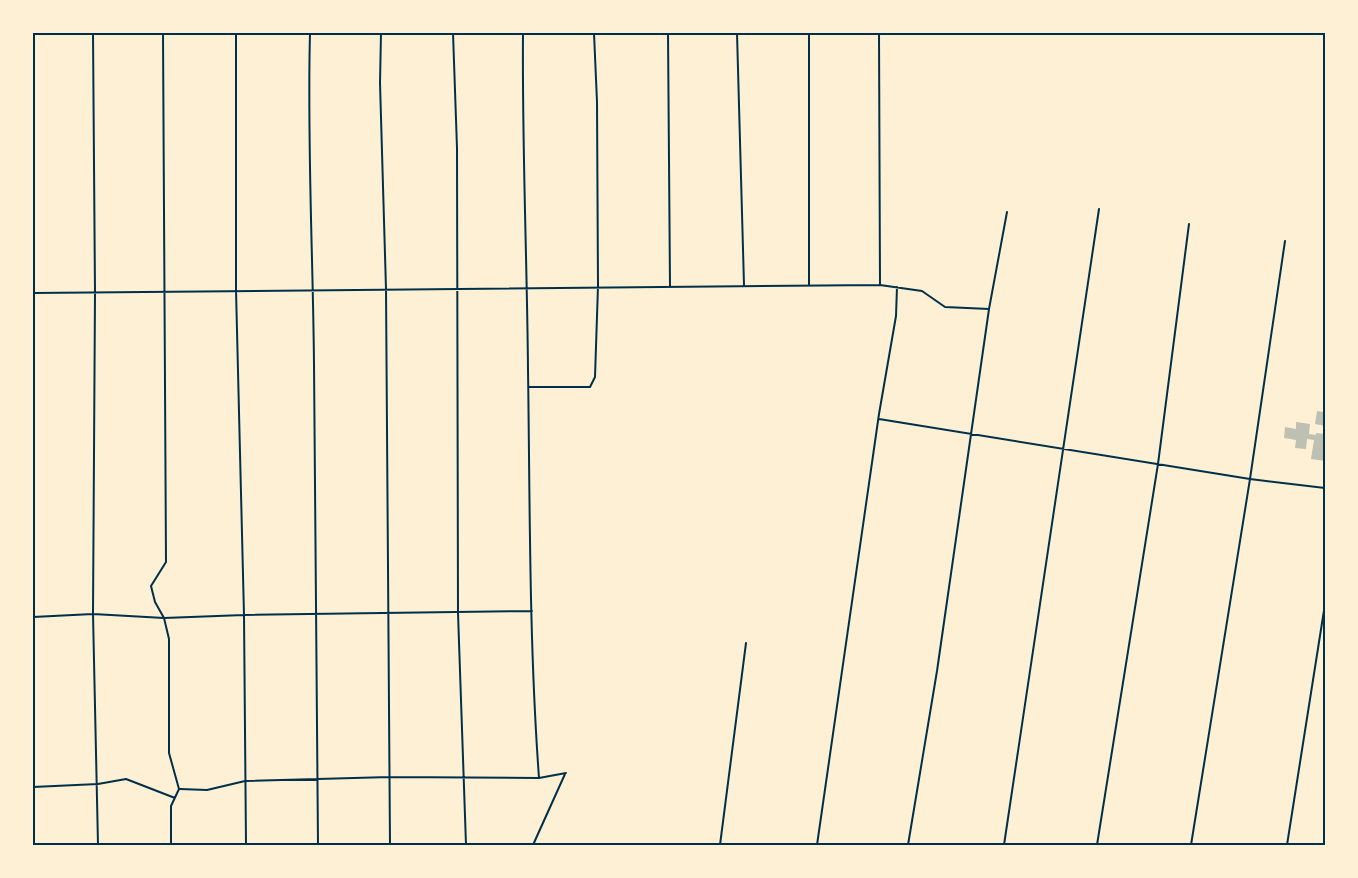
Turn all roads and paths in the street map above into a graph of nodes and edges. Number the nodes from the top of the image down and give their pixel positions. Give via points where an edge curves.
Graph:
1 (93, 33) edge
2 (163, 33) edge
3 (236, 33) edge
4 (310, 33) edge
5 (381, 33) edge
6 (453, 33) edge
7 (523, 33) edge
8 (594, 33) edge
9 (668, 33) edge
10 (737, 33) edge
11 (809, 33) edge
12 (879, 33) edge
13 (1100, 209) dead end
14 (1007, 212) dead end
15 (1189, 224) dead end
16 (1284, 241) dead end
17 (744, 285) junction
18 (809, 285) junction
19 (880, 285) junction
20 (598, 286) junction
21 (670, 286) junction
22 (897, 287) junction
23 (527, 288) junction
24 (386, 289) junction
25 (236, 290) junction
26 (313, 290) junction
27 (456, 290) junction
28 (164, 291) junction
29 (33, 293) edge
30 (95, 293) junction
31 (989, 309) junction
32 (528, 387) junction
33 (879, 419) junction
34 (970, 433) junction
35 (1063, 447) junction
36 (1158, 464) junction
37 (1250, 479) junction
38 (1325, 488) edge
39 (1325, 604) edge
40 (532, 611) junction
41 (388, 613) junction
42 (458, 613) junction
43 (93, 614) junction
44 (244, 615) junction
45 (316, 615) junction
46 (33, 617) edge
47 (164, 618) junction
48 (746, 643) dead end
49 (390, 777) junction
50 (464, 777) junction
51 (539, 778) junction
52 (245, 780) junction
53 (317, 780) junction
54 (98, 784) junction
55 (33, 787) edge
56 (179, 789) junction
57 (175, 798) junction
58 (98, 845) edge
59 (171, 845) edge
60 (246, 845) edge
61 (318, 845) edge
62 (390, 845) edge
63 (466, 845) edge
64 (533, 845) edge
65 (720, 845) edge
66 (817, 845) edge
67 (908, 845) edge
68 (1004, 845) edge
69 (1097, 845) edge
70 (1191, 845) edge
71 (1287, 845) edge

1 - 30 street
2 - 28 street
3 - 25 street
4 - 26 street
5 - 24 street
6 - 27 street
7 - 23 street
8 - 20 street
9 - 21 street
10 - 17 street
11 - 18 street
12 - 19 street
13 - 35 street
14 - 31 street
15 - 36 street
16 - 37 street
17 - 18 street
17 - 21 street
18 - 19 street
19 - 22 street
20 - 21 street
20 - 23 street
20 - 32 street via 594,384
22 - 31 street via 922,291 945,307
22 - 33 street
23 - 27 street
23 - 32 street
24 - 26 street
24 - 27 street
24 - 41 street
25 - 26 street
25 - 28 street
25 - 44 street
26 - 45 street
27 - 42 street
28 - 30 street
28 - 47 street via 166,562 151,586
29 - 30 street
30 - 43 street
31 - 34 street
32 - 40 street
33 - 34 street
33 - 66 street
34 - 35 street
34 - 67 street
35 - 36 street
35 - 68 street
36 - 37 street
36 - 69 street
37 - 38 street
37 - 70 street
39 - 71 street
40 - 42 street
40 - 51 street
41 - 42 street
41 - 45 street
41 - 49 street
42 - 50 street
43 - 46 street
43 - 47 street
43 - 54 street
44 - 45 street
44 - 47 street
44 - 52 street
45 - 53 street
47 - 56 street via 170,639 169,753
48 - 65 street
49 - 50 street
49 - 53 street
49 - 62 street
50 - 51 street
50 - 63 street
51 - 64 street via 566,773
52 - 53 street
52 - 56 street via 207,790
52 - 60 street
53 - 61 street
54 - 55 street
54 - 57 street via 126,779
54 - 58 street
56 - 57 street
57 - 59 street via 171,806

